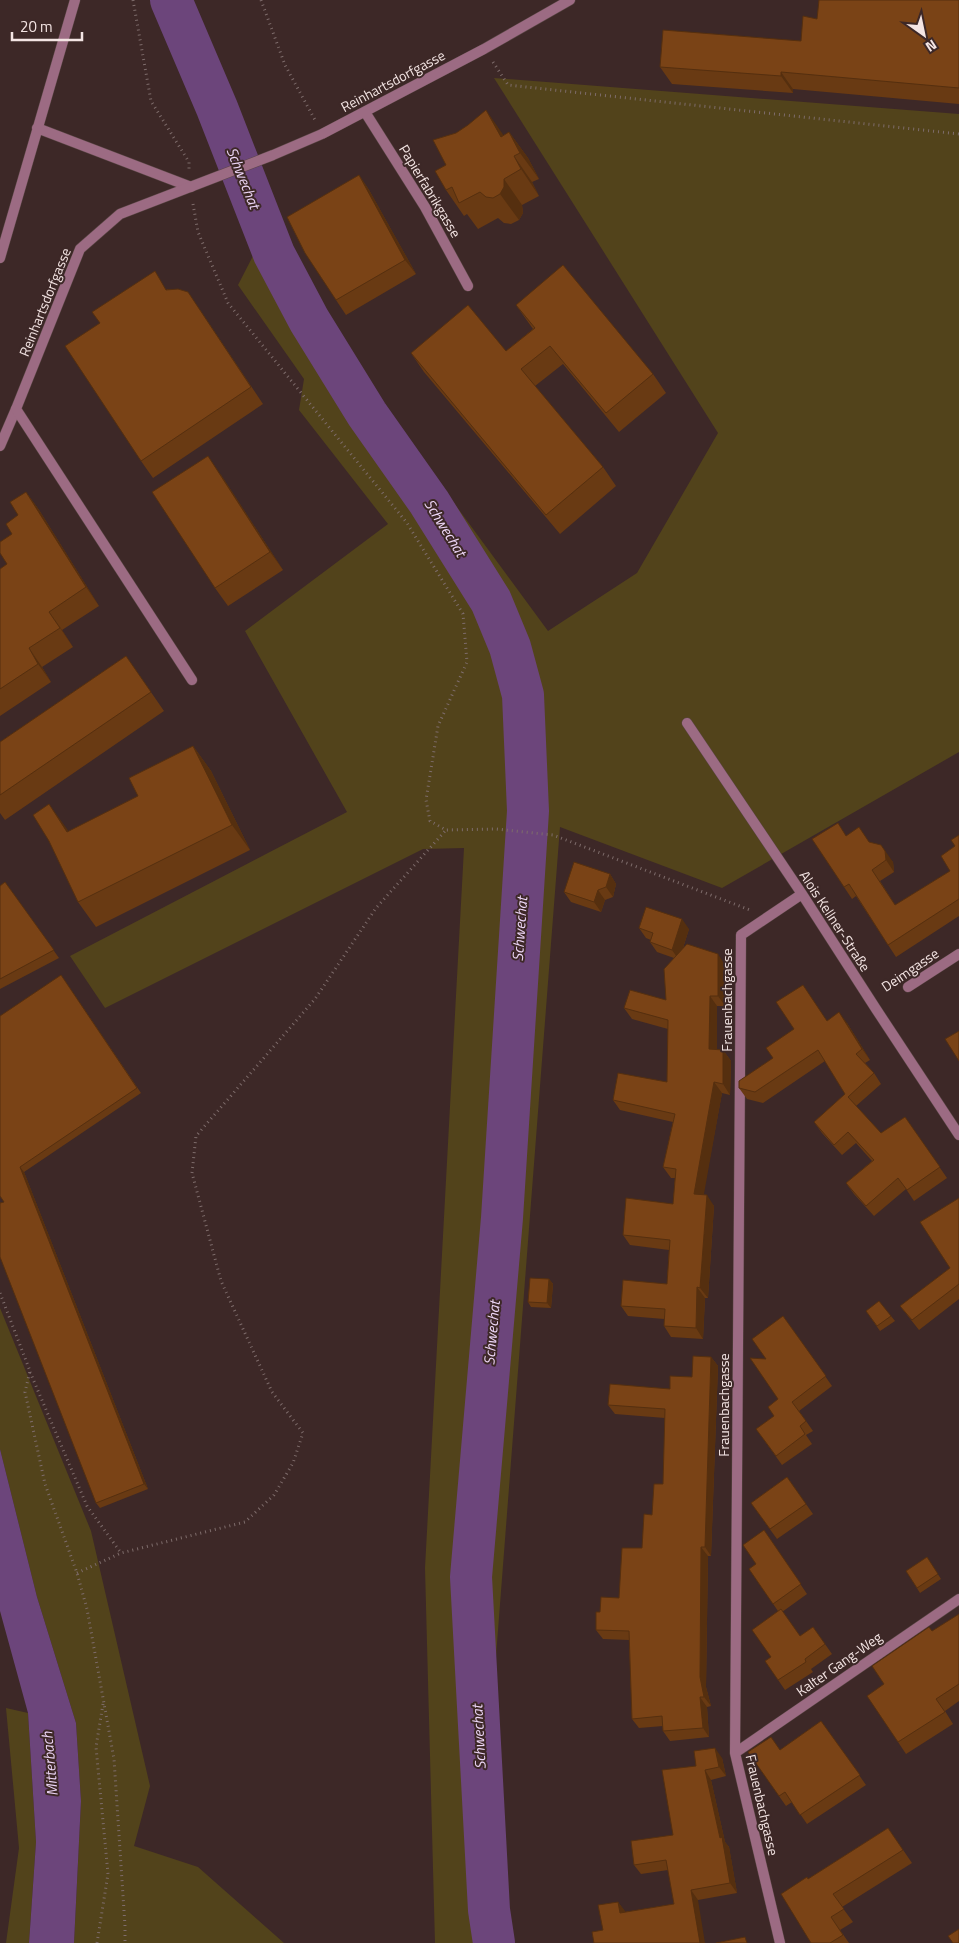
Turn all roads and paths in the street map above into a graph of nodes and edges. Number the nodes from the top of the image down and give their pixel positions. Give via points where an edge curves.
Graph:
1 (75, 0) edge
2 (133, 0) edge
3 (261, 0) edge
4 (570, 0) edge
5 (484, 49) junction
6 (365, 112) junction
7 (37, 128) junction
8 (322, 134) junction
9 (959, 134) edge
10 (191, 188) junction
11 (0, 258) edge
12 (468, 286) dead end
13 (16, 410) junction
14 (0, 446) edge
15 (192, 680) dead end
16 (687, 723) dead end
17 (446, 830) junction
18 (802, 894) junction
19 (766, 916) junction
20 (959, 954) edge
21 (908, 987) dead end
22 (959, 1134) edge
23 (0, 1293) edge
24 (30, 1371) junction
25 (120, 1553) junction
26 (77, 1573) junction
27 (959, 1599) edge
28 (104, 1700) junction
29 (735, 1753) junction
30 (97, 1943) edge
31 (125, 1943) edge
32 (780, 1943) edge

1 - 7 street
2 - 10 path via 151,101 189,162
3 - 8 path via 285,65
4 - 5 street, Reinhartsdorfgasse
5 - 6 street, Reinhartsdorfgasse
5 - 9 path via 508,85
6 - 8 street, Reinhartsdorfgasse
6 - 12 street, Papierfabrikgasse via 425,207
7 - 10 street
7 - 11 street
8 - 10 street, Reinhartsdorfgasse
10 - 13 street, Reinhartsdorfgasse via 120,214 80,249
10 - 17 path via 198,232 228,303 407,523 462,614 467,662 438,726 426,800 430,821
13 - 14 street, Reinhartsdorfgasse
13 - 15 street
16 - 18 street, Alois Kellner-Straße
17 - 19 path via 496,829 553,836
17 - 25 path via 376,908 315,998 196,1136 192,1173 221,1281 272,1392 303,1433 292,1463 274,1495 245,1522
18 - 19 street, Frauenbachgasse
18 - 22 street, Alois Kellner-Straße
19 - 29 street, Frauenbachgasse via 741,935
20 - 21 street, Deimgasse
23 - 24 path
24 - 25 path via 86,1506
24 - 26 path via 24,1392 45,1484
25 - 26 path
26 - 28 path via 88,1609
27 - 29 street, Kalter Gang-Weg
28 - 30 path via 96,1747 108,1874
28 - 31 path via 114,1759
29 - 32 street, Frauenbachgasse

